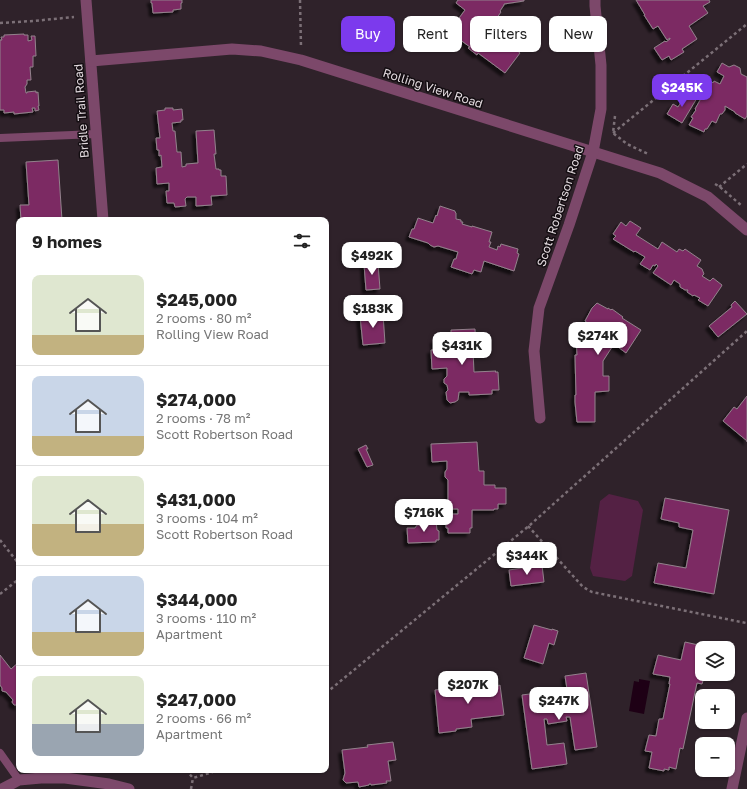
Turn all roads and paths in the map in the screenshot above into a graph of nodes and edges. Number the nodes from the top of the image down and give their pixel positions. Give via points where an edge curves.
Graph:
1 (86, 0) edge
2 (300, 0) edge
3 (595, 0) edge
4 (87, 16) junction
5 (0, 23) edge
6 (747, 24) edge
7 (301, 60) junction
8 (90, 61) junction
9 (615, 110) dead end
10 (613, 133) junction
11 (96, 134) junction
12 (0, 138) edge
13 (593, 152) junction
14 (648, 154) dead end
15 (747, 164) edge
16 (713, 183) dead end
17 (720, 187) junction
18 (708, 197) junction
19 (747, 211) edge
20 (103, 217) edge
21 (747, 230) edge
22 (747, 331) edge
23 (540, 418) dead end
24 (528, 526) junction
25 (0, 540) edge
26 (16, 560) edge
27 (16, 581) edge
28 (0, 594) edge
29 (746, 623) edge
30 (329, 691) edge
31 (747, 718) edge
32 (745, 741) edge
33 (0, 753) edge
34 (189, 773) edge
35 (209, 773) edge
36 (193, 778) junction
37 (20, 780) junction
38 (2, 789) edge
39 (128, 789) edge
40 (191, 789) edge
41 (732, 789) edge

1 - 4 street, Bridle Trail Road
2 - 7 path
3 - 13 street, Scott Robertson Road via 601,65 601,109
4 - 5 path
4 - 8 street, Bridle Trail Road
6 - 10 path
7 - 8 street, Rolling View Road via 261,51 232,49
7 - 13 street, Rolling View Road
8 - 11 street, Bridle Trail Road
9 - 10 path
10 - 14 path via 627,144
11 - 12 lane
11 - 20 street, Bridle Trail Road
13 - 18 street, Rolling View Road via 660,173
13 - 23 street, Scott Robertson Road via 539,308 534,351
15 - 17 path
16 - 17 path
17 - 18 path
17 - 19 path
18 - 21 street, Rolling View Road
22 - 24 path
24 - 29 path via 583,587 592,592
24 - 30 path
25 - 26 path
27 - 28 path
31 - 32 street
32 - 41 street
33 - 37 lane
34 - 36 path
35 - 36 path
36 - 40 path
37 - 38 street
37 - 39 street via 65,778

